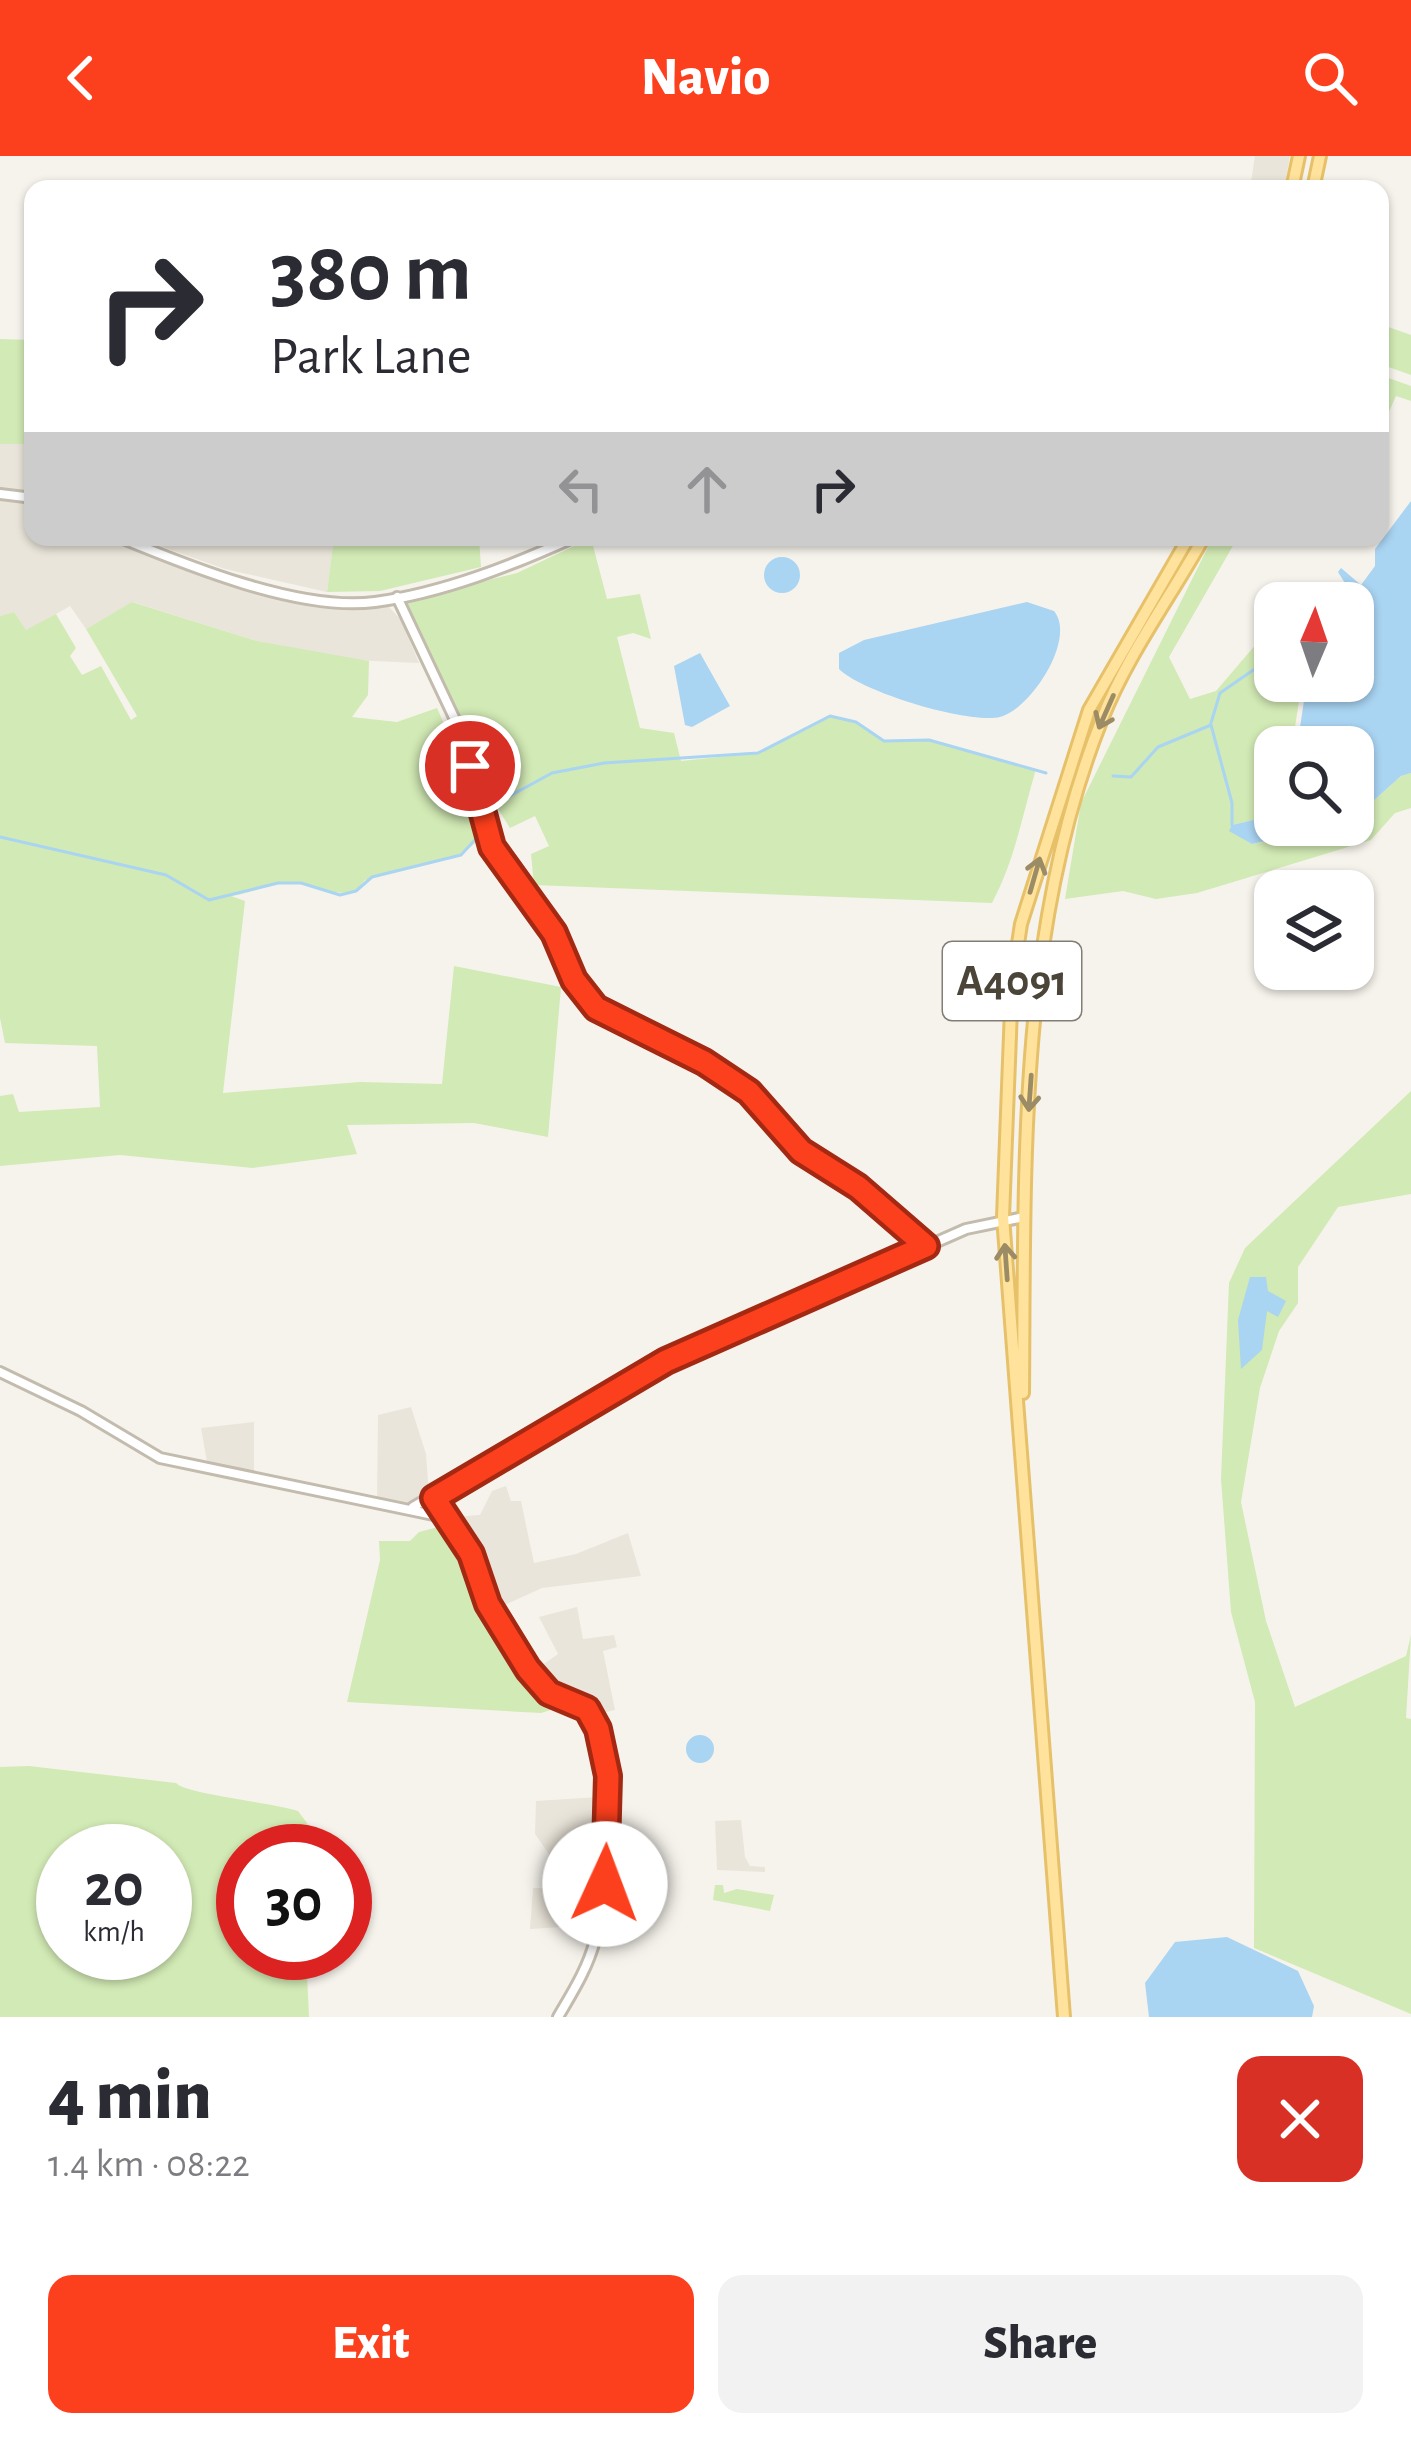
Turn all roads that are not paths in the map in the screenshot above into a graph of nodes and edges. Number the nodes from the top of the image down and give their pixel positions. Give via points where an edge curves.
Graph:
1 (146, 546) edge
2 (554, 546) edge
3 (1184, 546) edge
4 (1199, 546) edge
5 (397, 597) junction
6 (1003, 1217) junction
7 (1024, 1217) junction
8 (926, 1246) junction
9 (0, 1372) edge
10 (1022, 1462) junction
11 (434, 1498) junction
12 (413, 1507) junction
13 (446, 1518) junction
14 (558, 2017) edge
15 (1064, 2017) edge

1 - 5 street via 291,593 363,602
2 - 5 street
6 -> 3 main road, A4091 via 1021,924 1089,710
4 -> 7 main road, A4091 via 1122,676 1074,801 1036,1017
5 - 8 street via 458,726 492,847 554,933 585,996 613,1020 749,1092 801,1151
6 - 7 street
6 - 8 street
10 -> 6 main road, A4091
7 - 10 main road, A4091
8 - 11 street via 666,1361
9 - 12 street via 160,1458 376,1506
10 - 15 main road, A4091
11 - 12 street
11 - 13 street
12 - 13 street
13 - 14 street via 528,1669 549,1693 587,1709 607,1755 604,1896 590,1957

